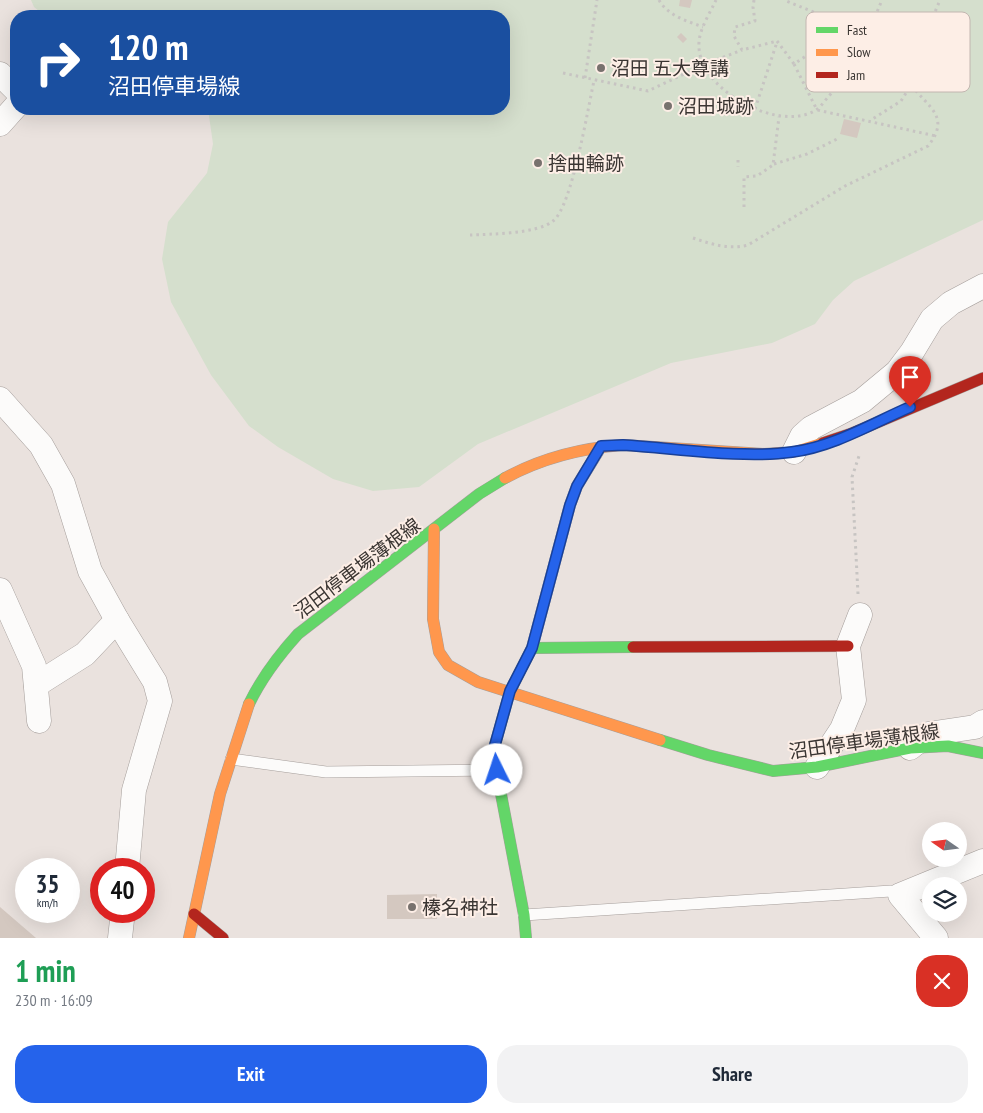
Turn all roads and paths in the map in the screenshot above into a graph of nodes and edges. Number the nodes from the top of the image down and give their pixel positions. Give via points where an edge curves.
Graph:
1 (597, 0) edge
2 (659, 0) edge
3 (716, 0) edge
4 (754, 0) edge
5 (784, 0) edge
6 (882, 0) edge
7 (940, 0) edge
8 (792, 2) edge
9 (815, 12) edge
10 (877, 12) edge
11 (935, 12) edge
12 (703, 27) junction
13 (778, 41) junction
14 (742, 50) junction
15 (806, 56) edge
16 (703, 64) junction
17 (794, 64) junction
18 (563, 73) dead end
19 (0, 74) edge
20 (585, 78) junction
21 (594, 81) junction
22 (10, 84) edge
23 (806, 88) edge
24 (808, 92) edge
25 (832, 92) edge
26 (907, 92) edge
27 (917, 92) edge
28 (755, 109) junction
29 (817, 110) junction
30 (10, 113) edge
31 (779, 117) junction
32 (871, 120) junction
33 (0, 124) edge
34 (936, 136) junction
35 (839, 138) dead end
36 (738, 160) dead end
37 (773, 165) junction
38 (738, 167) dead end
39 (744, 207) dead end
40 (470, 236) dead end
41 (693, 238) dead end
42 (983, 286) edge
43 (983, 378) edge
44 (0, 398) edge
45 (850, 434) junction
46 (601, 446) junction
47 (794, 452) junction
48 (434, 529) junction
49 (0, 590) edge
50 (860, 615) joint
51 (117, 620) junction
52 (848, 646) junction
53 (532, 648) junction
54 (36, 685) junction
55 (510, 691) junction
56 (38, 721) dead end
57 (983, 722) edge
58 (910, 748) junction
59 (983, 753) edge
60 (230, 758) junction
61 (817, 767) junction
62 (497, 770) junction
63 (128, 858) edge
64 (983, 861) edge
65 (900, 896) junction
66 (194, 914) junction
67 (524, 915) junction
68 (122, 923) edge
69 (120, 938) edge
70 (189, 938) edge
71 (223, 938) edge
72 (526, 938) edge
73 (936, 938) edge

1 - 20 path
2 - 12 path via 677,17
3 - 12 path
4 - 14 path via 752,7 756,21 738,25 733,30
5 - 8 path
6 - 10 path
7 - 11 path
8 - 9 path
12 - 16 path via 699,43
13 - 14 path
13 - 17 path
13 - 28 path
14 - 16 path
15 - 17 path
16 - 21 path via 648,91
16 - 28 path via 718,85
17 - 23 path
18 - 20 path
19 - 22 street
20 - 21 path
21 - 40 path via 566,197 554,221 510,233
24 - 29 path
25 - 29 path
26 - 32 path via 901,101
27 - 34 path via 936,113 939,124
28 - 31 path
29 - 31 path via 799,117
29 - 32 path
30 - 33 street
31 - 37 path
32 - 34 path
34 - 41 path via 928,146 845,186 748,245 739,248 718,246
35 - 37 path via 807,154
36 - 38 path
37 - 39 path via 757,176 744,177
42 - 47 street via 938,314 896,372 862,400 811,428 802,436
43 - 45 main road
44 - 51 street via 40,445 63,484 90,571
45 - 47 main road
45 - 50 path via 860,454 852,476
46 - 47 main road via 764,454
46 - 48 main road via 544,460 500,480
46 - 53 lane via 577,486 570,505
48 - 55 main road, 沼田停車場薄根線 via 434,632 444,662 478,682
48 - 60 main road, 沼田停車場薄根線 via 320,615 279,655 259,682
49 - 54 street via 34,666
50 - 52 street
51 - 54 street via 85,654
51 - 63 street via 155,682 160,701 134,790
52 - 53 main road
52 - 61 street via 854,700 842,729
53 - 55 main road
54 - 56 street
55 - 61 main road, 沼田停車場薄根線 via 708,755 773,771
55 - 62 main road via 493,752
57 - 58 street via 975,727 928,734
58 - 59 main road, 沼田停車場薄根線 via 948,746
58 - 61 main road, 沼田停車場薄根線
60 - 62 lane via 326,772
60 - 66 main road, 沼田停車場薄根線
62 - 67 main road
64 - 65 street
65 - 67 lane via 891,891
65 - 73 street
66 - 70 main road, 沼田停車場薄根線
66 - 71 main road
67 - 72 main road
68 - 69 street

